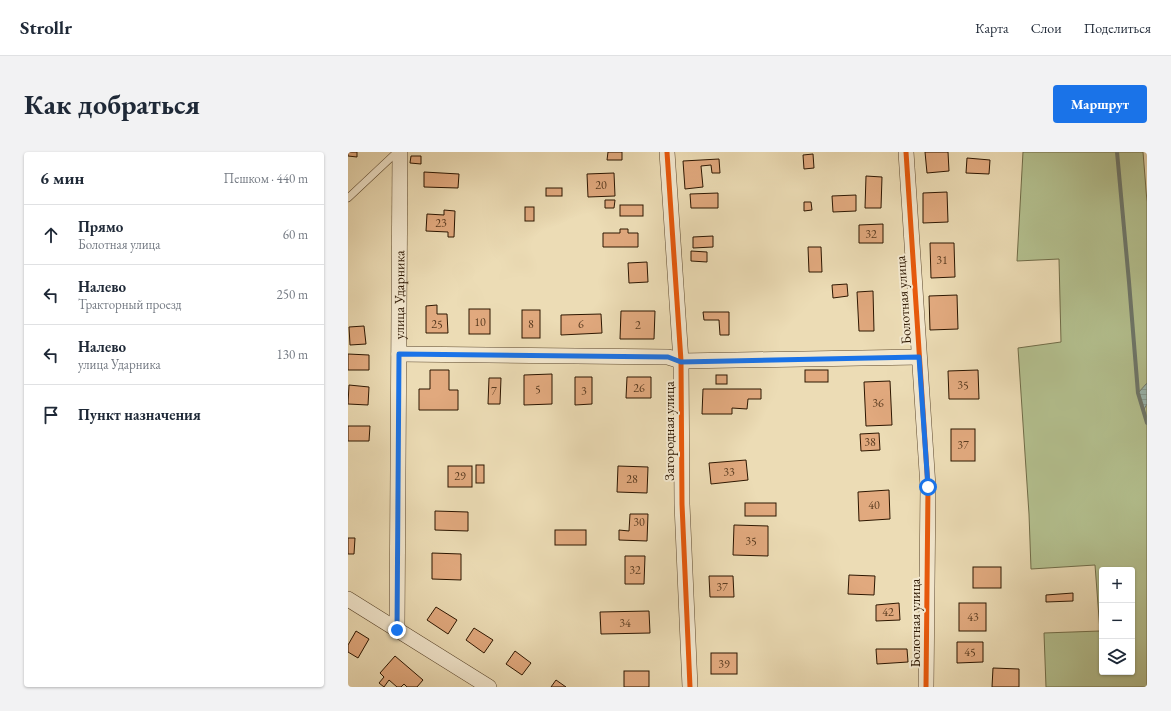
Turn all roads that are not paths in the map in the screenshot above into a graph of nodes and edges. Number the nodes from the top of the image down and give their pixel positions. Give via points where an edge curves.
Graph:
1 (397, 152) edge
2 (400, 152) edge
3 (667, 152) edge
4 (906, 152) edge
5 (348, 198) edge
6 (399, 354) junction
7 (919, 357) junction
8 (681, 362) junction
9 (348, 599) edge
10 (397, 630) junction
11 (489, 687) edge
12 (690, 687) edge
13 (926, 687) edge

1 - 5 lane
2 - 6 street, улица Ударника
3 - 8 street, Загородная улица
4 - 7 street, Болотная улица
6 - 8 street via 668,357
6 - 10 street, улица Ударника
7 - 8 street
7 - 13 street, Болотная улица via 928,487
8 - 12 street, Загородная улица via 682,504
9 - 10 street
10 - 11 street

